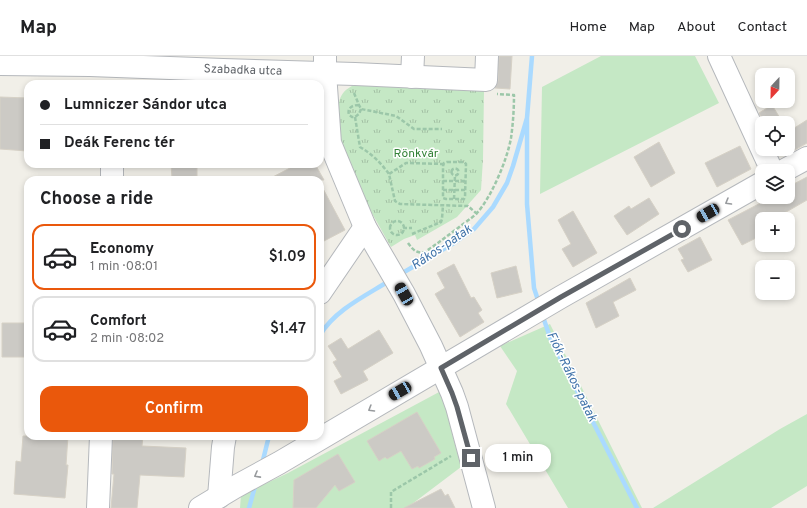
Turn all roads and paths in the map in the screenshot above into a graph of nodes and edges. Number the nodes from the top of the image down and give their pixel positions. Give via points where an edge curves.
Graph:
1 (487, 56) edge
2 (719, 56) edge
3 (0, 64) edge
4 (325, 64) edge
5 (413, 66) edge
6 (350, 74) junction
7 (116, 75) edge
8 (504, 94) dead end
9 (359, 105) junction
10 (362, 109) junction
11 (356, 117) junction
12 (442, 129) dead end
13 (807, 158) edge
14 (455, 162) junction
15 (444, 164) junction
16 (769, 164) edge
17 (795, 164) edge
18 (455, 168) junction
19 (458, 172) junction
20 (466, 172) junction
21 (389, 174) junction
22 (454, 176) junction
23 (443, 181) junction
24 (455, 181) junction
25 (466, 181) junction
26 (755, 187) edge
27 (443, 190) junction
28 (454, 190) junction
29 (465, 190) junction
30 (454, 199) junction
31 (444, 205) junction
32 (476, 213) junction
33 (365, 228) junction
34 (403, 228) junction
35 (412, 228) dead end
36 (412, 234) dead end
37 (408, 243) dead end
38 (324, 287) edge
39 (441, 368) junction
40 (324, 437) edge
41 (101, 440) edge
42 (224, 440) edge
43 (318, 440) edge
44 (467, 446) junction
45 (218, 498) edge
46 (98, 508) edge
47 (391, 508) edge
48 (484, 508) edge

1 - 5 street, Szabadka utca via 486,80
2 - 16 street
3 - 7 street, Szabadka utca
4 - 6 street, Szabadka utca
4 - 7 street, Szabadka utca
4 - 33 street via 330,143
5 - 6 street, Szabadka utca
6 - 9 path via 351,85
8 - 32 path via 514,95 511,139 496,182
9 - 10 path
9 - 11 path via 352,106 349,110 350,116
10 - 11 path
10 - 12 path via 396,116 414,129
11 - 21 path via 360,147 378,160
13 - 17 street
14 - 15 path
14 - 18 path
14 - 20 path via 464,162
15 - 21 path via 406,163
15 - 23 path
18 - 19 path
18 - 22 path via 451,172
19 - 20 path
19 - 22 path
20 - 25 path
21 - 31 path via 397,203
22 - 24 path
23 - 24 path
23 - 27 path
24 - 25 path
24 - 28 path
25 - 29 path
26 -> 39 street
27 - 28 path
27 - 30 path via 444,198
28 - 29 path
28 - 30 path
29 - 30 path via 465,198
31 - 32 path via 468,206
31 - 36 path via 441,222
32 - 37 path via 426,252 415,251
33 - 38 street
33 - 39 street via 404,294
34 - 34 path via 401,233 396,235 390,228 391,224 397,221 402,223
34 - 35 path
39 -> 40 street
39 - 44 street via 457,407
41 - 46 street
42 - 45 street
43 -> 45 street
44 - 47 path via 391,492
44 - 48 street

